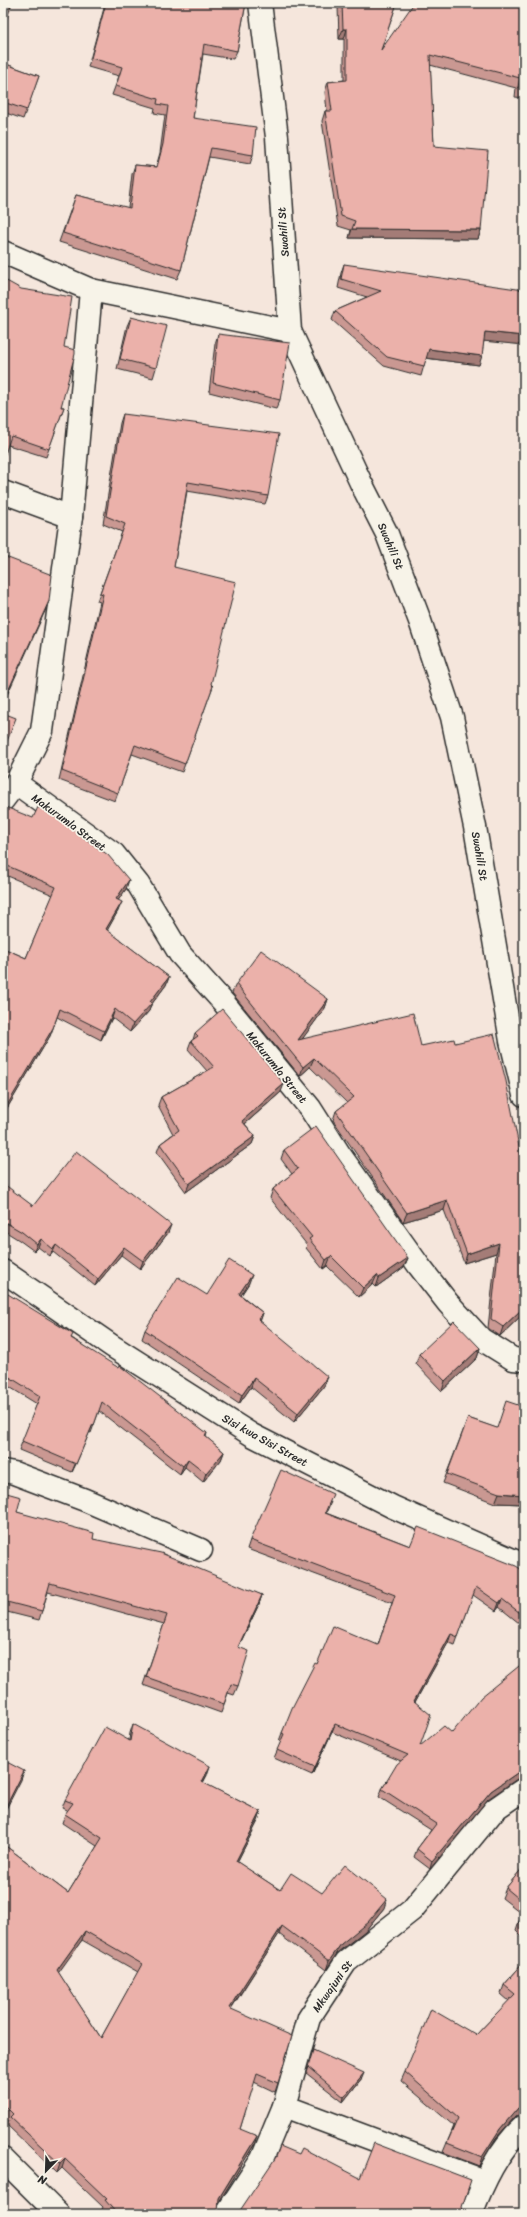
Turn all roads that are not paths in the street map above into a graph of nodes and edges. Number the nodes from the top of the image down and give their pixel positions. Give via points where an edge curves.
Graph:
1 (260, 3) edge
2 (3, 252) edge
3 (91, 290) junction
4 (290, 331) junction
5 (3, 492) edge
6 (71, 517) junction
7 (10, 792) edge
8 (524, 1095) edge
9 (3, 1271) edge
10 (524, 1360) edge
11 (3, 1470) edge
12 (201, 1550) dead end
13 (524, 1564) edge
14 (524, 1789) edge
15 (284, 2106) junction
16 (524, 2126) edge
17 (3, 2159) edge
18 (484, 2181) junction
19 (58, 2214) edge
20 (226, 2214) edge
21 (471, 2214) edge

1 - 4 street, Swahili St via 276,137
2 - 3 street
3 - 4 street
3 - 6 street
4 - 8 street, Swahili St via 387,534 452,717 475,827 512,1041
5 - 6 street
6 - 7 street via 42,731
7 - 10 street, Makurumla Street via 114,854 138,884 180,954 224,1003 310,1108 418,1266 481,1339 513,1359
9 - 13 street, Sisi kwa Sisi Street via 112,1346 252,1435 393,1507
11 - 12 street via 85,1500
14 - 15 street, Mkwajuni St via 495,1809 412,1910 346,1962 309,2018
15 - 18 street
15 - 20 street, Mkwajuni St via 262,2159
16 - 18 street via 512,2137
17 - 19 street
18 - 21 street

